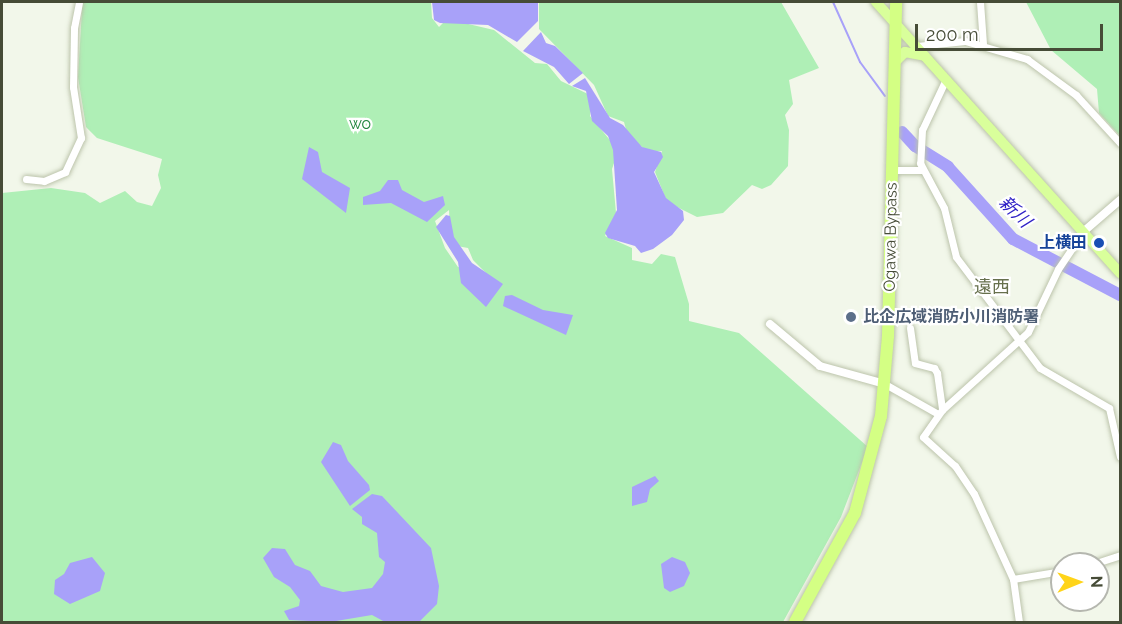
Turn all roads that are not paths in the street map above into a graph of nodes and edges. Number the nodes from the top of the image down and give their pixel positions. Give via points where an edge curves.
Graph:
1 (79, 2) edge
2 (876, 2) edge
3 (896, 2) edge
4 (980, 2) edge
5 (896, 25) junction
6 (982, 44) junction
7 (917, 46) junction
8 (925, 56) junction
9 (895, 62) junction
10 (946, 79) junction
11 (1120, 143) edge
12 (892, 170) junction
13 (921, 170) junction
14 (26, 179) dead end
15 (1120, 200) edge
16 (1083, 232) junction
17 (1120, 273) edge
18 (770, 324) dead end
19 (910, 328) dead end
20 (1018, 343) junction
21 (885, 384) junction
22 (940, 412) junction
23 (1120, 457) edge
24 (1050, 573) edge
25 (1013, 579) junction
26 (795, 622) edge
27 (1019, 622) edge

1 - 14 street via 74,27 73,87 81,138 65,172 44,182
2 - 5 main road
3 - 5 highway, Ogawa Bypass
4 - 6 street
5 - 7 main road
5 - 9 highway, Ogawa Bypass
6 - 7 street via 940,41
6 - 11 street via 1036,64 1076,95
7 - 8 main road
8 - 9 main road via 905,52
8 - 10 main road
9 - 12 highway, Ogawa Bypass
10 - 13 street via 920,140
10 - 16 main road
12 - 13 street
12 - 21 highway, Ogawa Bypass
13 - 20 street via 944,208 960,264
15 - 16 street
16 - 17 main road
16 - 20 street via 1058,269 1034,322
18 - 21 street via 820,366
19 - 22 street via 915,363 934,368 937,373
20 - 22 street
20 - 23 street via 1040,368 1109,408
21 - 22 street
21 - 26 highway, Ogawa Bypass via 875,447 855,513
22 - 25 street via 923,436 966,479
24 - 25 street
25 - 27 street

